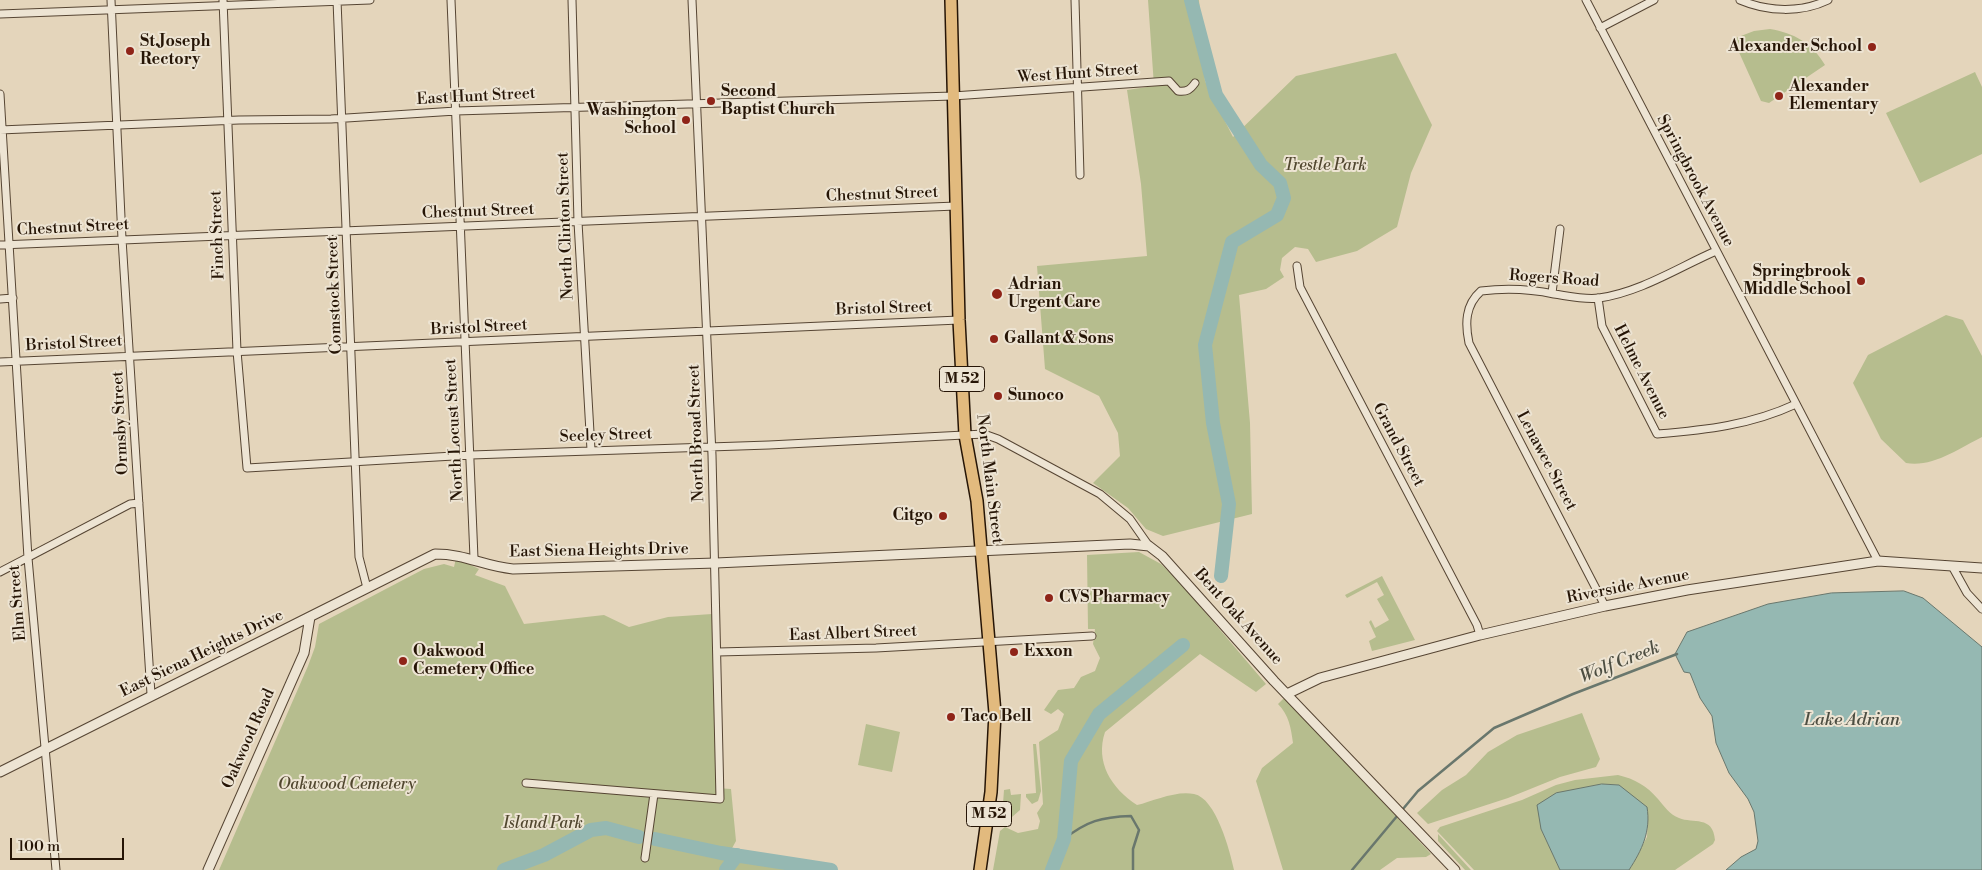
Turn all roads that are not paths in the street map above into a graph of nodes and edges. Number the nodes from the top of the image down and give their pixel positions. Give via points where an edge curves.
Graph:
1 (111, 0) edge
2 (370, 0) edge
3 (452, 0) edge
4 (572, 0) edge
5 (692, 0) edge
6 (951, 0) edge
7 (1075, 0) edge
8 (1586, 0) edge
9 (1654, 0) edge
10 (1740, 0) edge
11 (1828, 0) edge
12 (337, 1) edge
13 (223, 3) edge
14 (111, 10) junction
15 (0, 14) edge
16 (1600, 28) junction
17 (1195, 83) dead end
18 (1078, 88) junction
19 (0, 94) edge
20 (953, 96) junction
21 (697, 105) junction
22 (575, 107) junction
23 (456, 111) junction
24 (342, 118) junction
25 (228, 121) junction
26 (117, 126) junction
27 (1, 130) edge
28 (1080, 176) dead end
29 (956, 206) junction
30 (701, 216) junction
31 (578, 222) junction
32 (461, 226) junction
33 (1560, 229) dead end
34 (346, 231) junction
35 (232, 236) junction
36 (122, 239) junction
37 (0, 245) edge
38 (10, 245) junction
39 (1716, 251) junction
40 (1297, 266) dead end
41 (1552, 293) junction
42 (13, 298) junction
43 (1598, 298) junction
44 (0, 299) edge
45 (959, 320) junction
46 (1466, 327) joint
47 (707, 330) junction
48 (585, 337) junction
49 (465, 342) junction
50 (351, 348) junction
51 (237, 351) junction
52 (130, 356) junction
53 (16, 361) junction
54 (0, 362) edge
55 (1796, 404) junction
56 (966, 435) junction
57 (712, 446) junction
58 (591, 450) junction
59 (471, 455) junction
60 (355, 461) junction
61 (247, 468) joint
62 (139, 503) junction
63 (1149, 546) junction
64 (982, 551) junction
65 (28, 558) junction
66 (474, 558) junction
67 (1878, 560) junction
68 (716, 563) junction
69 (1952, 566) junction
70 (1982, 568) edge
71 (0, 572) edge
72 (367, 588) junction
73 (1605, 606) junction
74 (1982, 609) edge
75 (310, 617) junction
76 (1480, 635) junction
77 (1092, 636) dead end
78 (988, 641) junction
79 (718, 652) junction
80 (1288, 693) junction
81 (151, 694) junction
82 (44, 750) junction
83 (0, 772) edge
84 (526, 783) dead end
85 (654, 794) junction
86 (645, 858) dead end
87 (56, 870) edge
88 (208, 870) edge
89 (980, 870) edge
90 (1455, 870) edge

1 - 14 street, Ormsby Street
2 - 12 street
3 - 23 street, North Locust Street
4 - 22 street, North Clinton Street
5 - 21 street, North Broad Street
6 - 20 main road, North Main Street / M 52
7 - 18 street
8 - 16 street, Springbrook Avenue
9 - 16 street
10 - 11 street via 1789,9 1814,7
12 - 13 street
12 - 24 street, Comstock Street
13 - 14 street
13 - 25 street, Finch Street
14 - 15 street
14 - 26 street, Ormsby Street
16 - 39 street, Springbrook Avenue
17 - 18 street, West Hunt Street via 1185,92 1178,91 1169,80
18 - 20 street, West Hunt Street
18 - 28 street
19 - 27 street, Elm Street
20 - 21 street, East Hunt Street
20 - 29 main road, North Main Street / M 52
21 - 22 street, East Hunt Street
21 - 30 street, North Broad Street
22 - 23 street, East Hunt Street
22 - 31 street, North Clinton Street
23 - 24 street, East Hunt Street
23 - 32 street, North Locust Street
24 - 25 street, East Hunt Street
24 - 34 street, Comstock Street
25 - 26 street, East Hunt Street
25 - 35 street, Finch Street
26 - 27 street, East Hunt Street
26 - 36 street, Ormsby Street
27 - 38 street, Elm Street
29 - 30 street, Chestnut Street
29 - 45 main road, North Main Street / M 52
30 - 31 street, Chestnut Street
30 - 47 street, North Broad Street
31 - 32 street, Chestnut Street
31 - 48 street, North Clinton Street
32 - 34 street, Chestnut Street
32 - 49 street, North Locust Street
33 - 41 street
34 - 35 street, Chestnut Street
34 - 50 street, Comstock Street
35 - 36 street, Chestnut Street
35 - 51 street, Finch Street
36 - 38 street, Chestnut Street
36 - 52 street, Ormsby Street
37 - 38 street, Chestnut Street
38 - 42 street, Elm Street
39 - 43 street, Rogers Road via 1650,282
39 - 55 street, Springbrook Avenue
40 - 76 street, Grand Street via 1300,287
41 - 43 street, Rogers Road
41 - 46 street, Rogers Road via 1515,289 1481,291 1470,304
42 - 44 street
42 - 53 street, Elm Street
43 - 55 street, Helme Avenue via 1602,326 1657,434 1720,428 1753,421
45 - 47 street, Bristol Street
45 - 56 main road, North Main Street / M 52
46 - 73 street, Lenawee Street via 1469,343
47 - 48 street, Bristol Street
47 - 57 street, North Broad Street
48 - 49 street, Bristol Street
48 - 58 street, North Clinton Street
49 - 50 street, Bristol Street
49 - 59 street, North Locust Street
50 - 51 street, Bristol Street
50 - 60 street, Comstock Street
51 - 52 street, Bristol Street
51 - 61 street, Finch Street
52 - 53 street, Bristol Street
52 - 62 street, Ormsby Street
53 - 54 street, Bristol Street
53 - 65 street, Elm Street
55 - 67 street, Springbrook Avenue
56 - 57 street, Seeley Street
56 - 63 street, Bent Oak Avenue via 984,434 998,439 1100,494 1130,519
56 - 64 main road, North Main Street / M 52
57 - 58 street, Seeley Street
57 - 68 street, North Broad Street
58 - 59 street, Seeley Street
59 - 60 street, Seeley Street
59 - 66 street, North Locust Street
60 - 61 street, Seeley Street
60 - 72 street, Comstock Street via 359,558
62 - 65 street via 130,504
62 - 81 street, Ormsby Street
63 - 64 street, East Siena Heights Drive via 1130,544
63 - 80 street, Bent Oak Avenue via 1197,592
64 - 68 street, East Siena Heights Drive
64 - 78 main road, North Main Street / M 52
65 - 71 street
65 - 82 street, Elm Street
66 - 68 street, East Siena Heights Drive via 489,566 513,569
66 - 72 street, East Siena Heights Drive via 435,554
67 - 69 street, Riverside Avenue
67 - 73 street, Riverside Avenue
68 - 79 street, North Broad Street
69 - 70 street, Riverside Avenue
69 - 74 street via 1967,593
72 - 75 street, East Siena Heights Drive
73 - 76 street, Riverside Avenue
75 - 81 street, East Siena Heights Drive
75 - 88 street, Oakwood Road via 304,653
76 - 80 street, Riverside Avenue via 1320,678
77 - 78 street, East Albert Street
78 - 79 street, East Albert Street
78 - 89 main road, North Main Street / M 52 via 995,713 989,817
79 - 85 street, North Broad Street via 720,799
80 - 90 street, Bent Oak Avenue
81 - 82 street, East Siena Heights Drive
82 - 83 street, East Siena Heights Drive
82 - 87 street, Elm Street
84 - 85 street, North Broad Street
85 - 86 street

